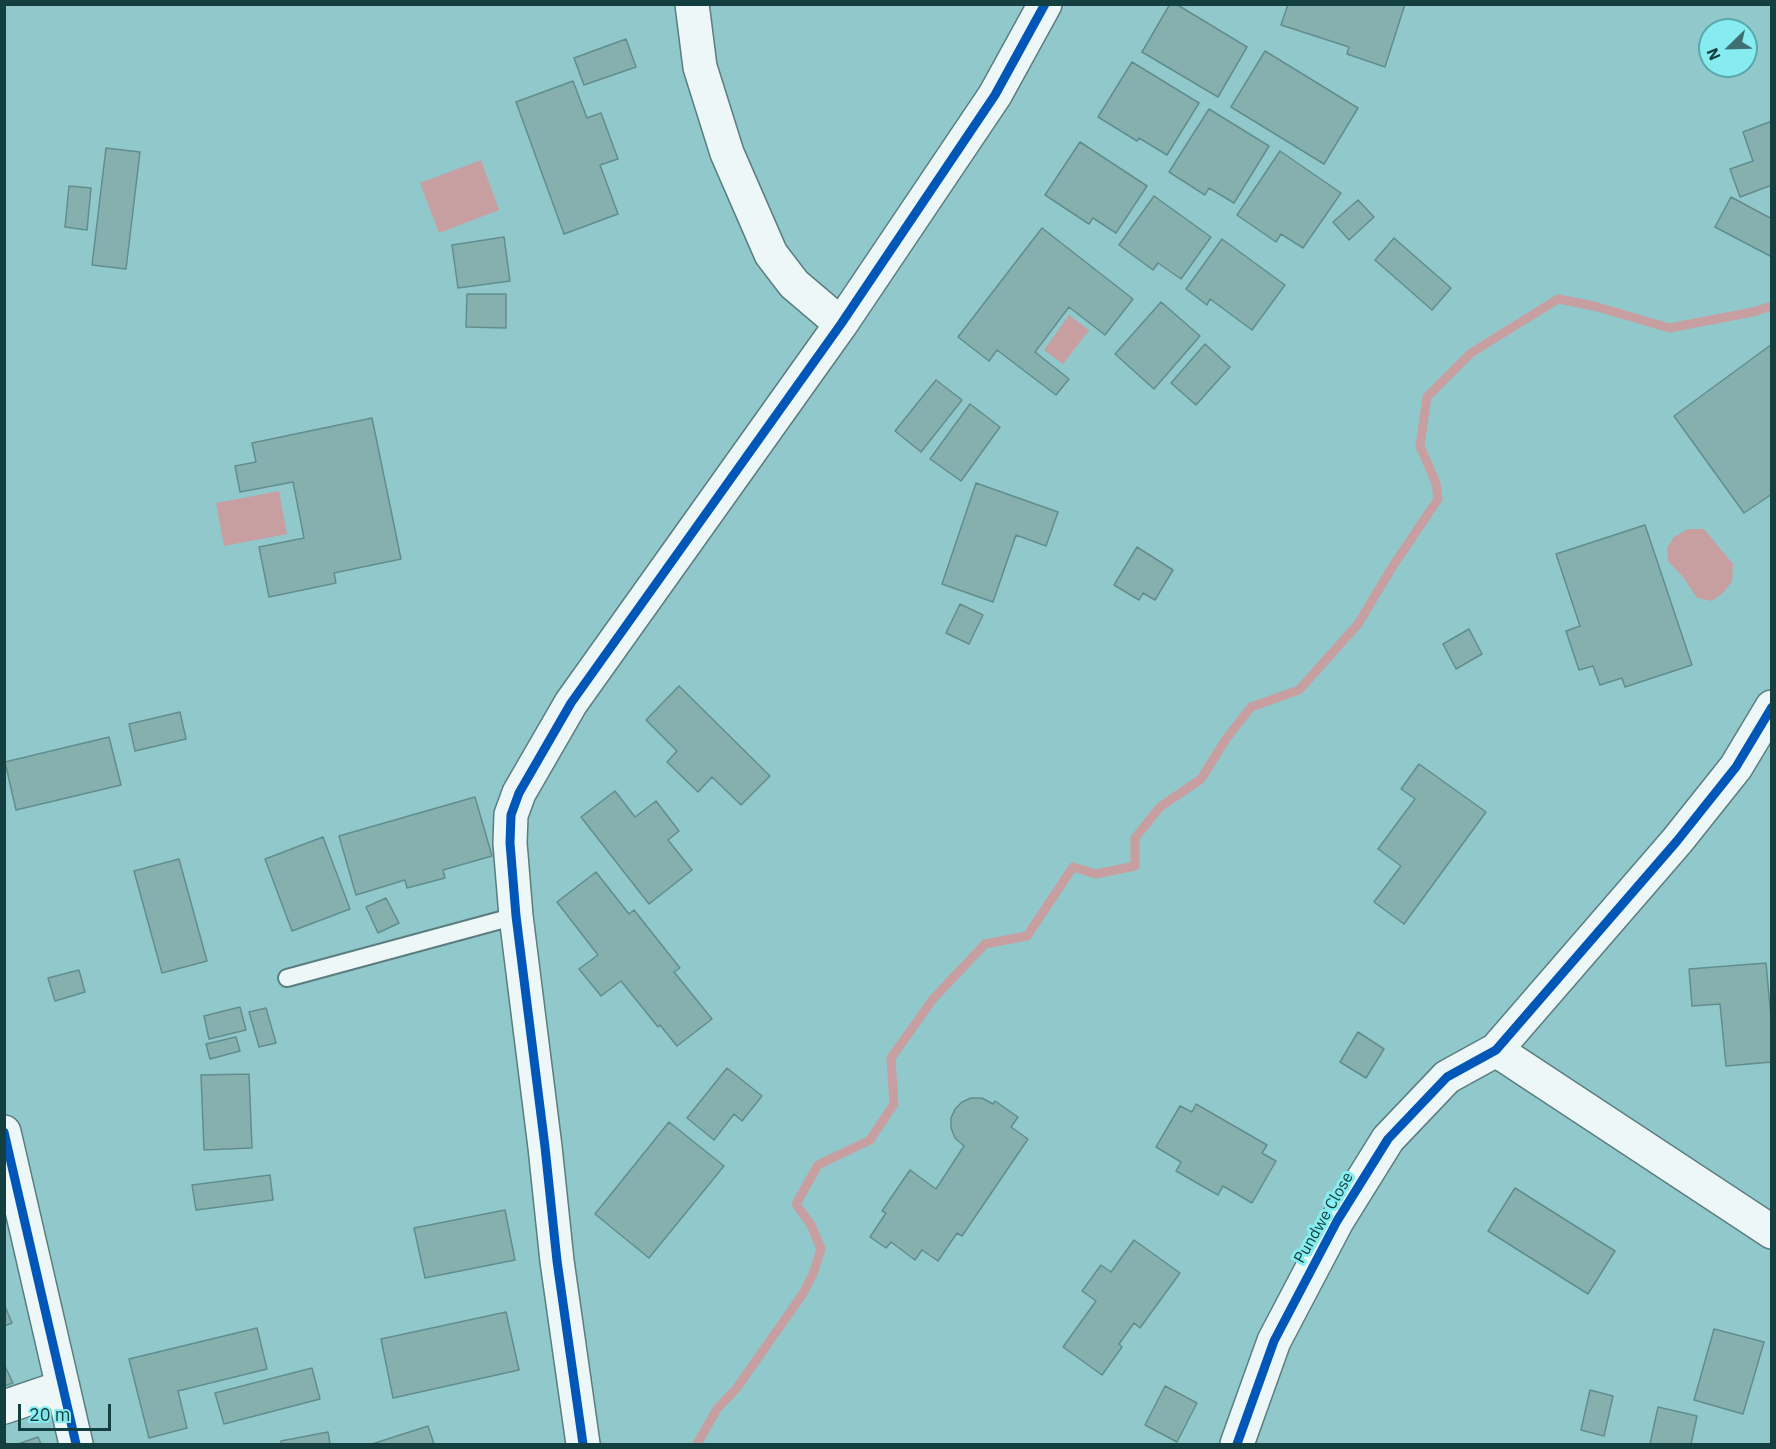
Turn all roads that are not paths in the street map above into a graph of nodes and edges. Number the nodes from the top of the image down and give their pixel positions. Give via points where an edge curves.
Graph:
1 (692, 4) edge
2 (1044, 4) edge
3 (842, 324) junction
4 (1772, 707) edge
5 (516, 916) junction
6 (287, 978) dead end
7 (1496, 1050) junction
8 (4, 1132) edge
9 (1772, 1232) edge
10 (63, 1387) junction
11 (4, 1407) edge
12 (76, 1444) edge
13 (584, 1444) edge
14 (1237, 1444) edge

1 - 3 street via 700,67 727,153 771,254 794,284
2 - 3 street via 995,95
3 - 5 street via 572,703 519,793 511,815 510,843
4 - 7 street via 1736,767 1677,841
5 - 6 lane
5 - 13 street via 557,1261
7 - 9 street
7 - 14 street, Pundwe Close via 1447,1077 1388,1139 1337,1221 1274,1341
8 - 10 street
10 - 11 street
10 - 12 street

